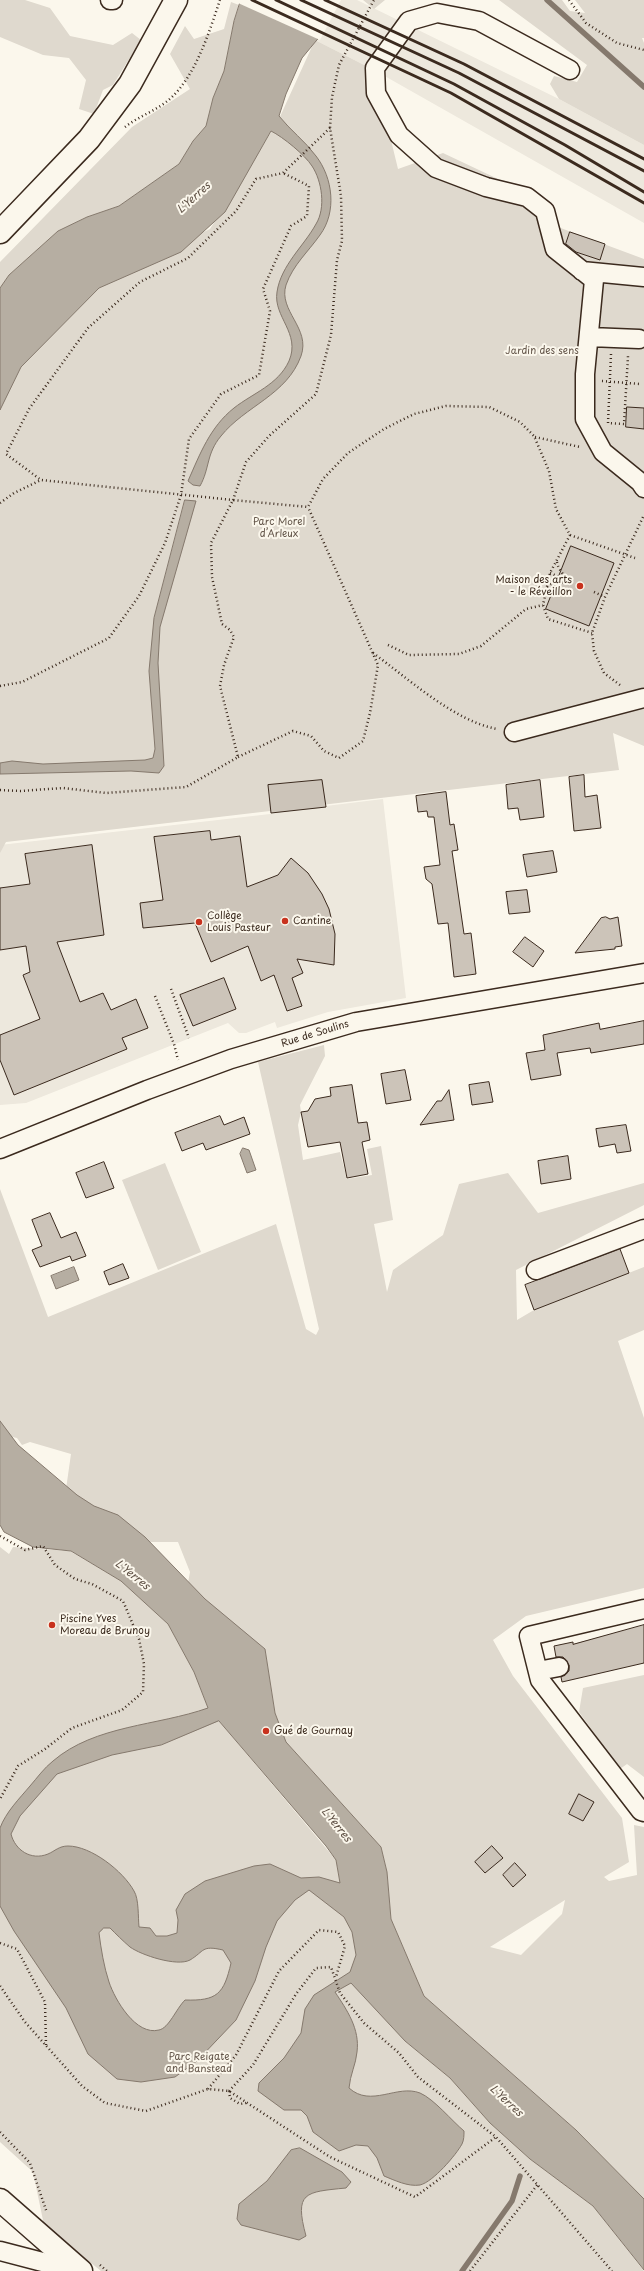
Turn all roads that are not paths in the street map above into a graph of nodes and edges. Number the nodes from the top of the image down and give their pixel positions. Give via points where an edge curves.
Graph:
1 (176, 0) edge
2 (570, 70) dead end
3 (0, 232) edge
4 (582, 271) junction
5 (644, 277) edge
6 (590, 337) junction
7 (627, 339) road end
8 (644, 488) edge
9 (643, 698) edge
10 (514, 732) road end
11 (644, 973) edge
12 (0, 1149) edge
13 (644, 1229) edge
14 (536, 1270) dead end
15 (644, 1609) edge
16 (559, 1667) dead end
17 (538, 1672) junction
18 (644, 1812) edge
19 (0, 2200) edge
20 (0, 2251) edge
21 (82, 2264) edge

1 - 3 main road via 130,84 89,139
2 - 4 street via 479,21 437,13 409,21 375,68 376,93 399,135 436,168 486,187 527,197 545,211 555,249
4 - 5 street
4 - 6 street via 594,280
6 - 7 street
6 - 8 street via 585,374 585,419 603,452
9 - 10 street
11 - 12 street, Rue de Soulins via 356,1022 232,1059 146,1090
13 - 14 street
15 - 17 street via 529,1636
16 - 17 street
17 - 18 street via 540,1680
19 - 21 main road
20 - 21 street via 54,2265

